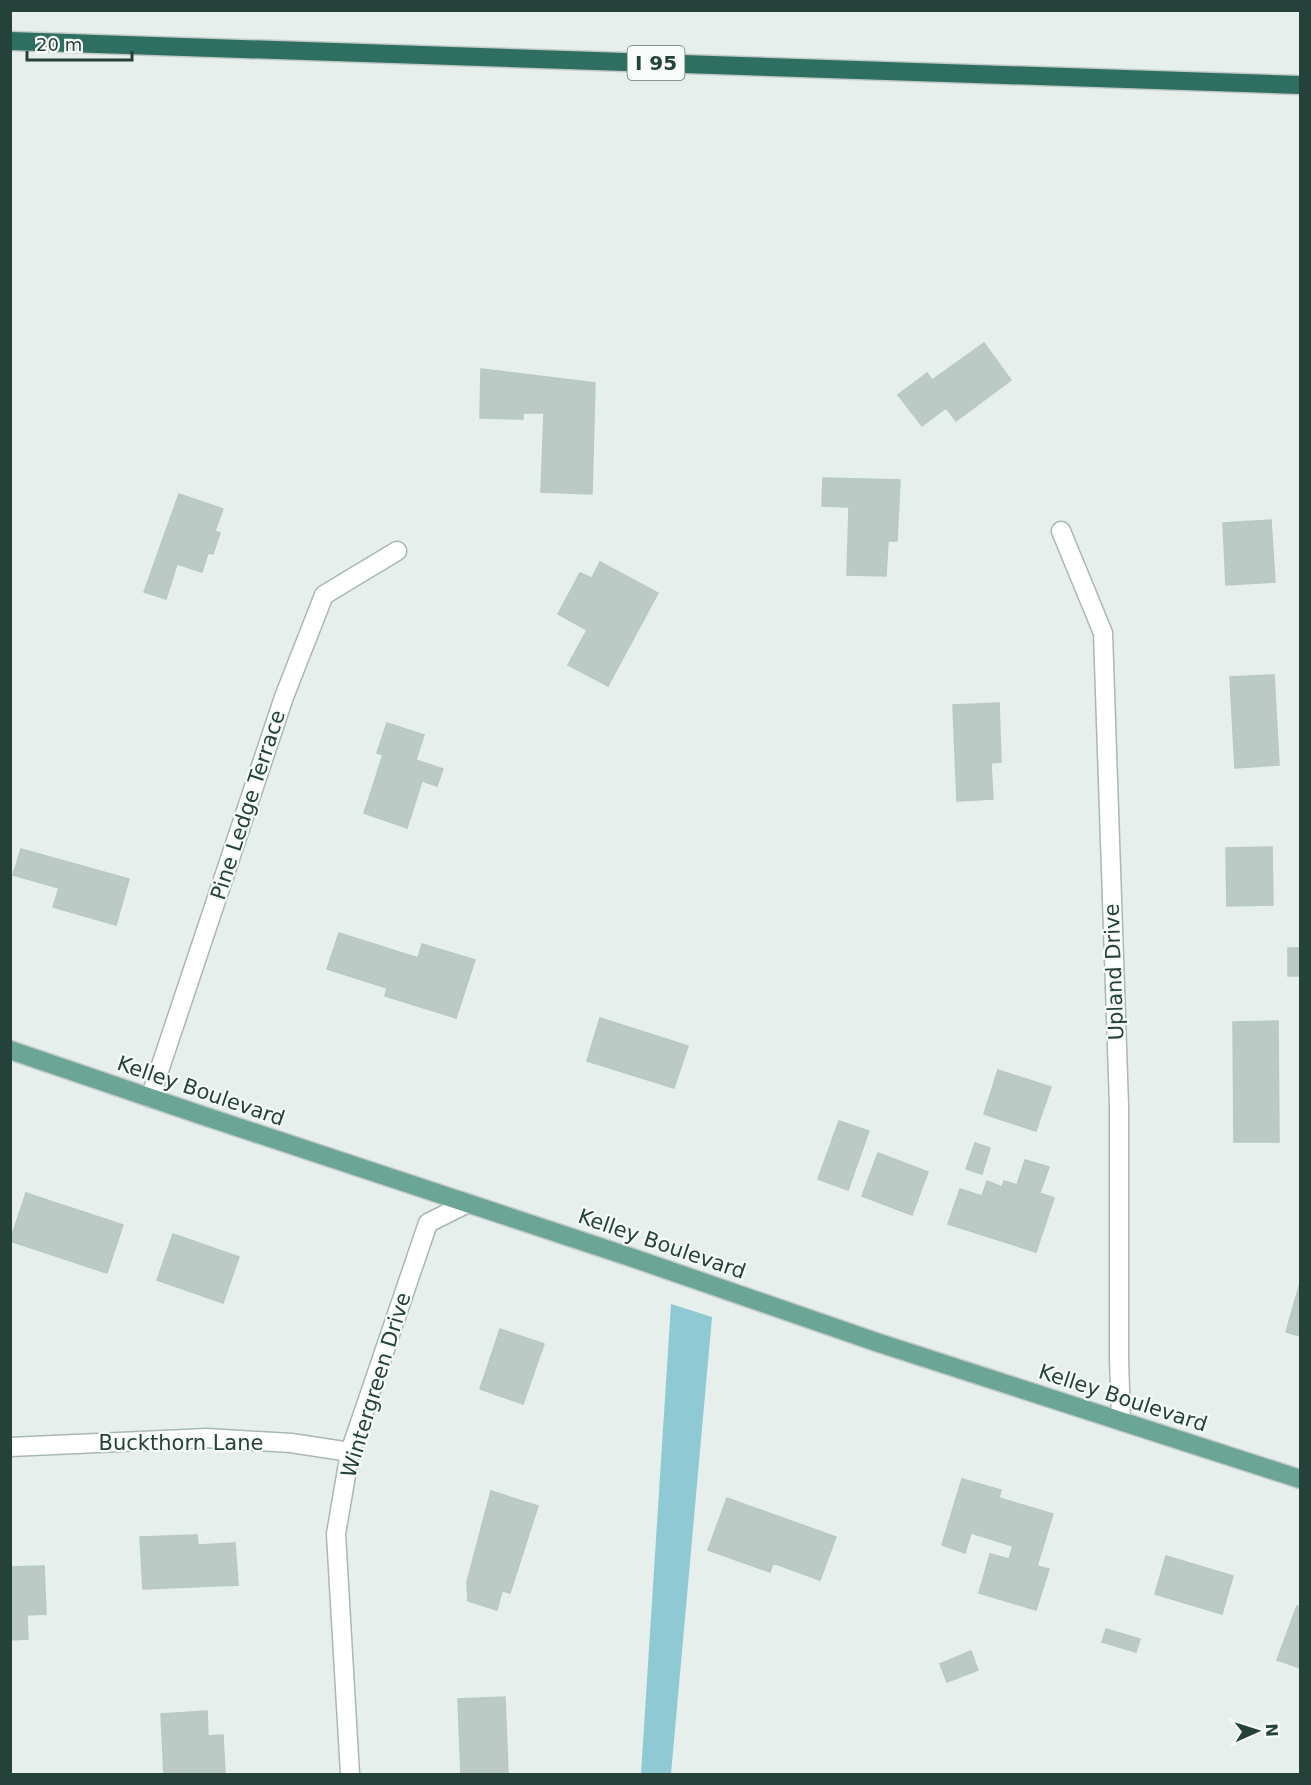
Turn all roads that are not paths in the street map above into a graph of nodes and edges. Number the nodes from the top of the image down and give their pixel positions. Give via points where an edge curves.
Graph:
1 (10, 41) edge
2 (1300, 85) edge
3 (1061, 531) dead end
4 (398, 550) dead end
5 (10, 1050) edge
6 (150, 1098) junction
7 (468, 1203) junction
8 (1121, 1421) junction
9 (10, 1447) edge
10 (350, 1452) junction
11 (1300, 1479) edge
12 (350, 1774) edge

1 - 2 highway, I 95
3 - 8 street, Upland Drive via 1103,633 1119,1106
4 - 6 street, Pine Ledge Terrace via 324,595 284,697
5 - 6 main road, Kelley Boulevard
6 - 7 main road, Kelley Boulevard
7 - 8 main road, Kelley Boulevard
7 - 10 street, Wintergreen Drive via 428,1223
8 - 11 main road, Kelley Boulevard
9 - 10 street, Buckthorn Lane via 207,1438 291,1443
10 - 12 street, Wintergreen Drive via 336,1534

